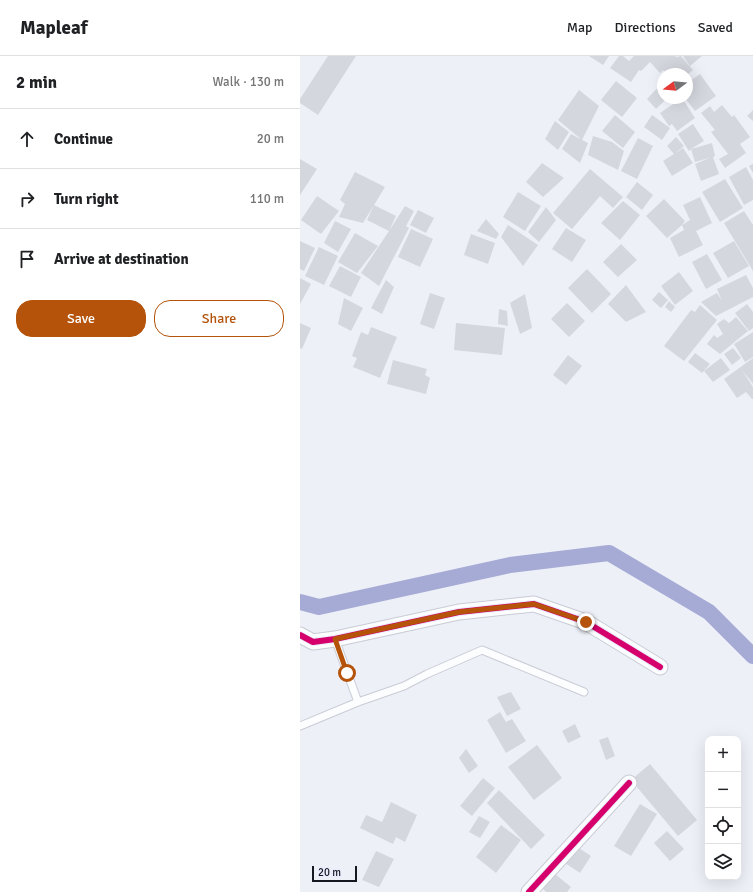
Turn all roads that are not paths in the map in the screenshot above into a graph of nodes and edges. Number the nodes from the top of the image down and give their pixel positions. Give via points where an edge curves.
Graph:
1 (300, 635) edge
2 (335, 639) junction
3 (660, 667) dead end
4 (584, 692) dead end
5 (358, 702) junction
6 (300, 726) edge
7 (629, 783) dead end
8 (529, 892) edge

1 - 2 street via 313,642
2 - 3 street via 459,612 534,604 586,622
2 - 5 lane
4 - 5 lane via 482,650 404,686
5 - 6 lane
7 - 8 street

